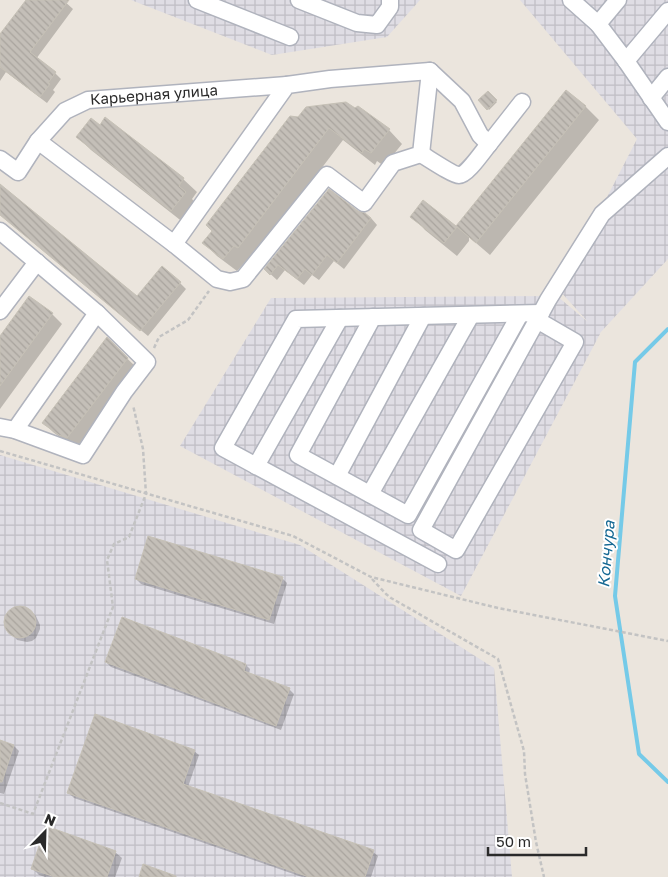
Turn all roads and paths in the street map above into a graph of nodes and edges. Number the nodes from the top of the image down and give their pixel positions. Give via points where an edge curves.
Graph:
1 (197, 0) edge
2 (299, 0) edge
3 (390, 0) edge
4 (571, 0) edge
5 (618, 0) edge
6 (668, 12) edge
7 (598, 24) junction
8 (290, 38) dead end
9 (626, 61) junction
10 (430, 71) junction
11 (668, 77) edge
12 (287, 85) junction
13 (651, 98) junction
14 (522, 102) dead end
15 (668, 122) edge
16 (38, 141) junction
17 (489, 144) junction
18 (421, 154) junction
19 (668, 156) edge
20 (0, 159) edge
21 (0, 231) edge
22 (174, 244) junction
23 (37, 262) junction
24 (217, 279) junction
25 (0, 311) edge
26 (97, 313) junction
27 (520, 314) junction
28 (471, 315) junction
29 (423, 316) junction
30 (373, 317) junction
31 (539, 317) junction
32 (340, 318) junction
33 (147, 362) junction
34 (136, 398) dead end
35 (7, 429) edge
36 (0, 451) edge
37 (256, 466) junction
38 (337, 476) junction
39 (146, 494) junction
40 (370, 494) junction
41 (438, 564) dead end
42 (371, 577) junction
43 (668, 641) edge
44 (0, 803) edge
45 (544, 877) edge

1 - 8 lane
2 - 3 lane via 357,23 377,25 390,7
4 - 7 lane
5 - 7 lane
6 - 9 lane
7 - 9 lane
9 - 13 lane
10 - 12 lane, Карьерная улица
10 - 17 lane via 462,101 480,135
10 - 18 lane
11 - 13 lane
12 - 16 lane, Карьерная улица via 88,100 65,111
12 - 22 lane
13 - 15 lane
14 - 17 lane
16 - 20 lane, Карьерная улица via 18,172
16 - 22 lane
17 - 18 lane via 465,173 459,175
18 - 24 lane via 393,163 364,203 326,174 243,279 230,282
19 - 31 lane via 602,214
21 - 23 lane
22 - 24 lane
23 - 25 lane
23 - 26 lane
24 - 33 path via 188,320 159,337
26 - 33 lane
26 - 35 lane
27 - 28 lane
27 - 31 lane
27 - 40 lane via 408,515
28 - 29 lane
28 - 40 lane
29 - 30 lane
29 - 38 lane
30 - 32 lane
30 - 38 lane via 298,455
31 - 31 lane via 421,530 456,550 575,342
32 - 37 lane
32 - 37 lane via 296,319 223,448
33 - 35 lane via 82,455
34 - 39 path via 133,407 143,449
36 - 39 path
37 - 41 lane
38 - 40 lane
39 - 42 path via 293,536
39 - 44 path via 129,537 114,544 107,560 113,607 33,814
42 - 43 path via 498,608
42 - 45 path via 391,598 498,659 524,751 525,774

